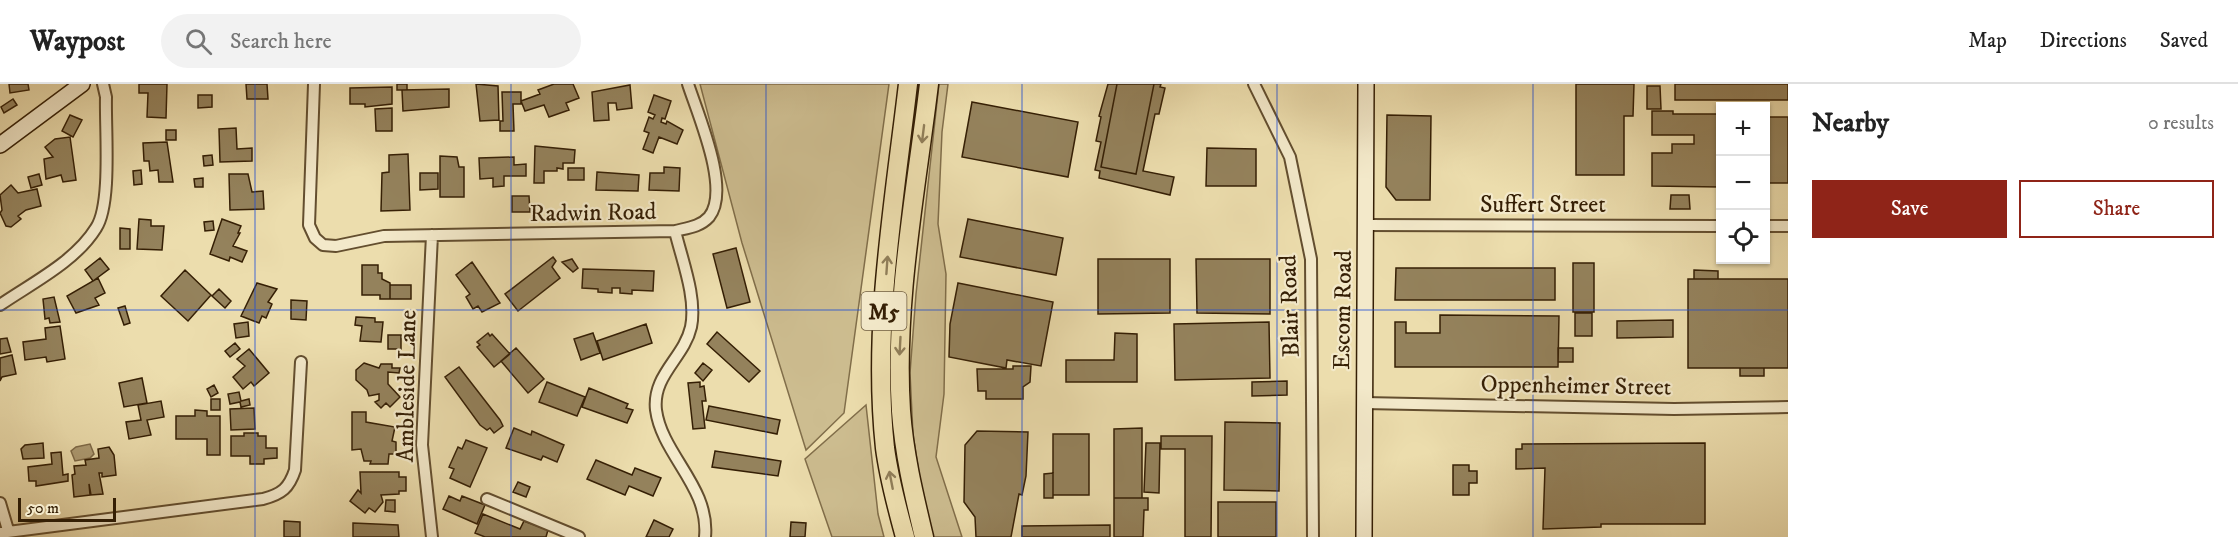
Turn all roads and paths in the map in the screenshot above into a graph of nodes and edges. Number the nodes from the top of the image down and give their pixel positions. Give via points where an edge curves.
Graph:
1 (82, 84) edge
2 (103, 84) edge
3 (314, 84) edge
4 (688, 84) edge
5 (908, 84) edge
6 (929, 84) edge
7 (1254, 84) edge
8 (1366, 84) edge
9 (0, 145) edge
10 (1366, 225) junction
11 (1716, 226) edge
12 (1770, 226) edge
13 (1788, 226) edge
14 (675, 231) junction
15 (432, 235) junction
16 (0, 305) edge
17 (301, 362) dead end
18 (1364, 403) junction
19 (1788, 407) edge
20 (487, 499) dead end
21 (0, 503) edge
22 (557, 526) junction
23 (4, 531) edge
24 (432, 537) edge
25 (551, 537) edge
26 (579, 537) edge
27 (705, 537) edge
28 (905, 537) edge
29 (924, 537) edge
30 (1313, 537) edge
31 (1364, 537) edge

1 - 9 street
2 - 16 street via 105,204 97,228 71,256
3 - 15 street, Radwin Road via 309,225 315,238 323,245 336,246 384,236
4 - 14 street, Radwin Road via 717,180 717,201 699,225
28 -> 5 main road, M5 via 885,450 881,358 888,248
6 -> 29 main road, M5 via 908,247 899,362 906,456
7 - 30 street, Blair Road via 1290,157 1311,259
8 - 10 street, Escom Road
10 - 11 street, Suffert Street
10 - 18 street, Escom Road
12 - 13 street
14 - 15 street, Radwin Road
14 - 27 street via 692,316 686,340 657,390 656,411 702,505
15 - 24 street, Ambleside Lane via 422,445
17 - 23 street via 295,470 284,491 263,499
18 - 19 street, Oppenheimer Street via 1674,409
18 - 31 street, Escom Road
20 - 22 street
21 - 23 street
22 - 25 street
22 - 26 street

